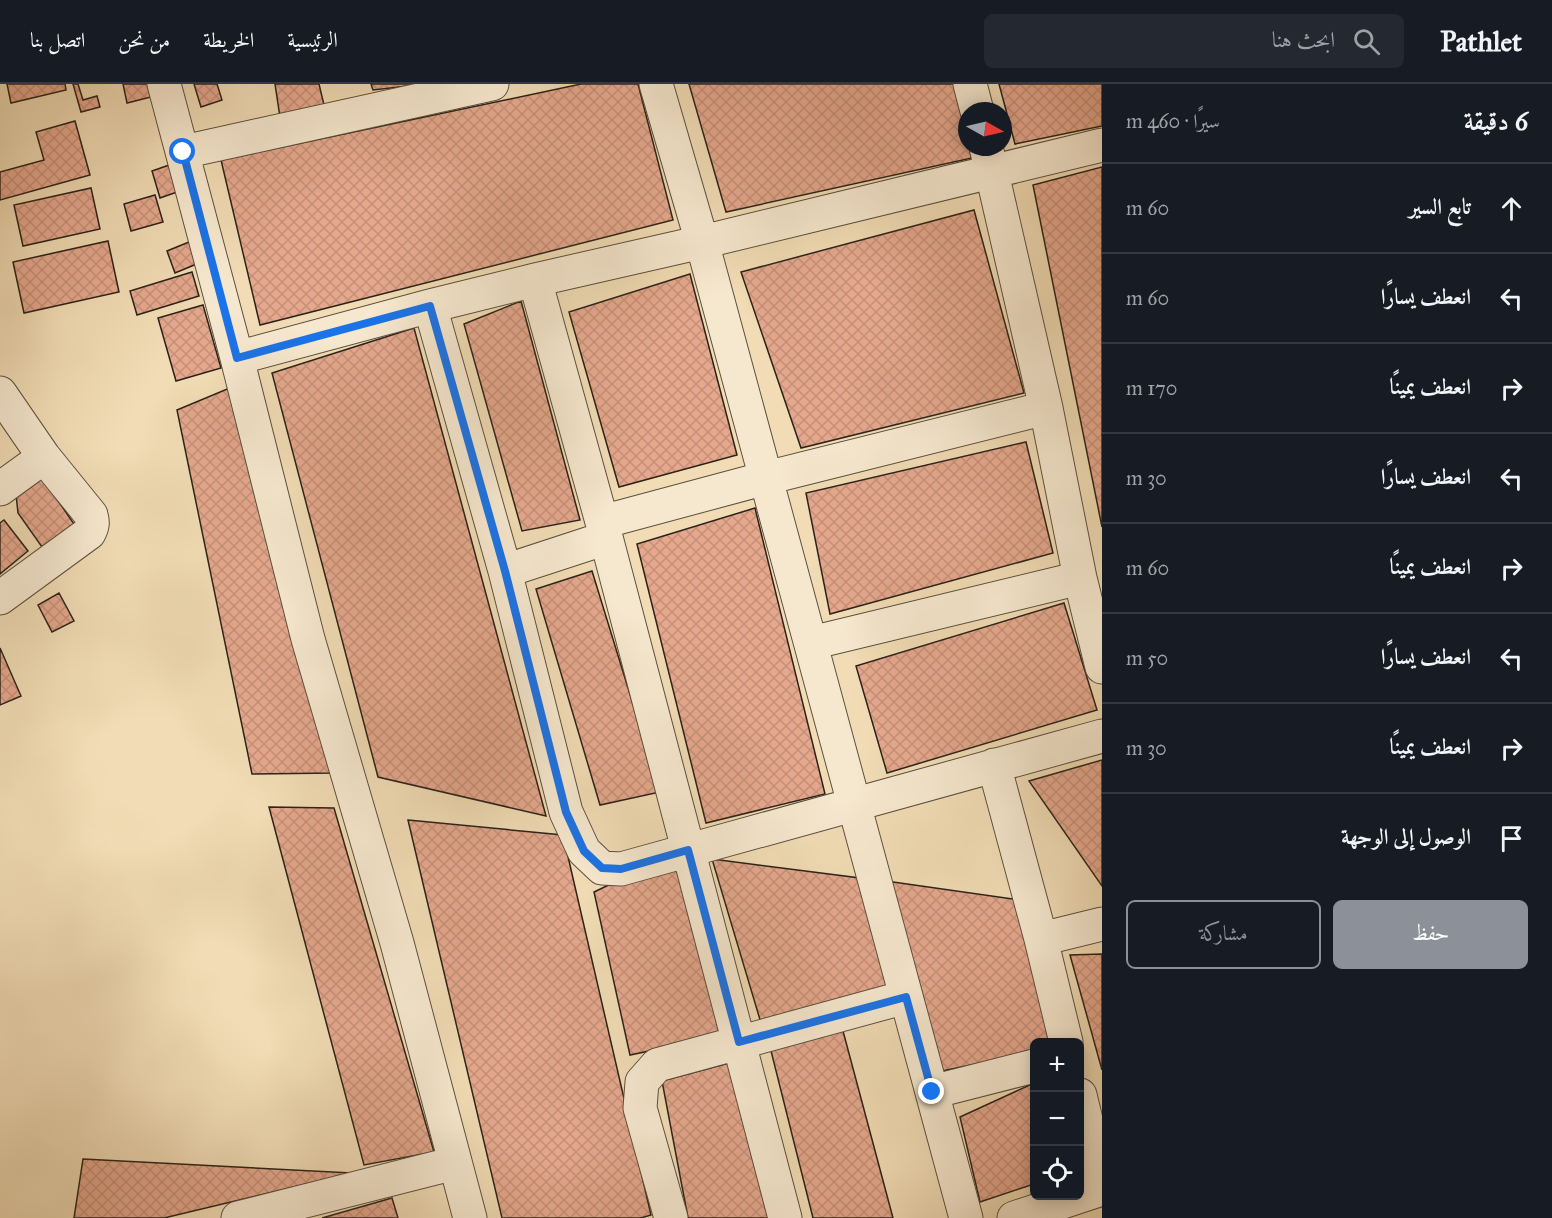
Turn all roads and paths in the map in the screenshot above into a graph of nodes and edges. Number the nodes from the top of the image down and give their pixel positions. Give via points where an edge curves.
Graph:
1 (164, 84) edge
2 (492, 84) edge
3 (656, 84) edge
4 (970, 84) edge
5 (975, 102) edge
6 (1102, 145) edge
7 (183, 152) junction
8 (989, 159) edge
9 (702, 242) junction
10 (535, 280) junction
11 (430, 306) junction
12 (237, 358) junction
13 (0, 393) edge
14 (1046, 408) junction
15 (44, 457) junction
16 (766, 478) junction
17 (0, 489) edge
18 (604, 530) junction
19 (505, 571) junction
20 (1080, 578) junction
21 (0, 598) edge
22 (811, 644) junction
23 (1102, 667) edge
24 (1102, 736) edge
25 (994, 765) junction
26 (854, 804) junction
27 (688, 850) junction
28 (1102, 924) edge
29 (1041, 939) junction
30 (906, 997) junction
31 (1065, 1038) edge
32 (739, 1042) junction
33 (1030, 1067) edge
34 (932, 1092) junction
35 (1084, 1112) edge
36 (455, 1163) junction
37 (1102, 1188) edge
38 (238, 1218) edge
39 (470, 1218) edge
40 (671, 1218) edge
41 (785, 1218) edge
42 (966, 1218) edge
43 (1014, 1218) edge

1 - 7 street
2 - 7 street
3 - 9 street
4 - 5 street
6 - 8 street
7 - 12 street
8 - 9 street
8 - 14 street
9 - 10 street
9 - 16 street
10 - 11 street
10 - 18 street
11 - 12 street
11 - 19 street
12 - 36 street via 308,639 397,943
13 - 15 street
14 - 16 street
14 - 20 street
15 - 17 street
15 - 21 street via 91,515 93,527
16 - 18 street
16 - 22 street
18 - 19 street
18 - 27 street
19 - 27 street via 566,812 584,851 602,868 621,869
20 - 22 street
20 - 23 street
22 - 26 street
24 - 25 street
25 - 26 street
25 - 29 street
26 - 27 street
26 - 30 street
27 - 32 street
28 - 29 street
29 - 31 street
30 - 32 street
30 - 34 street
32 - 40 street via 657,1065 642,1082 640,1108
32 - 41 street
33 - 34 street
34 - 42 street
35 - 37 street
36 - 38 street
36 - 39 street
37 - 43 street

